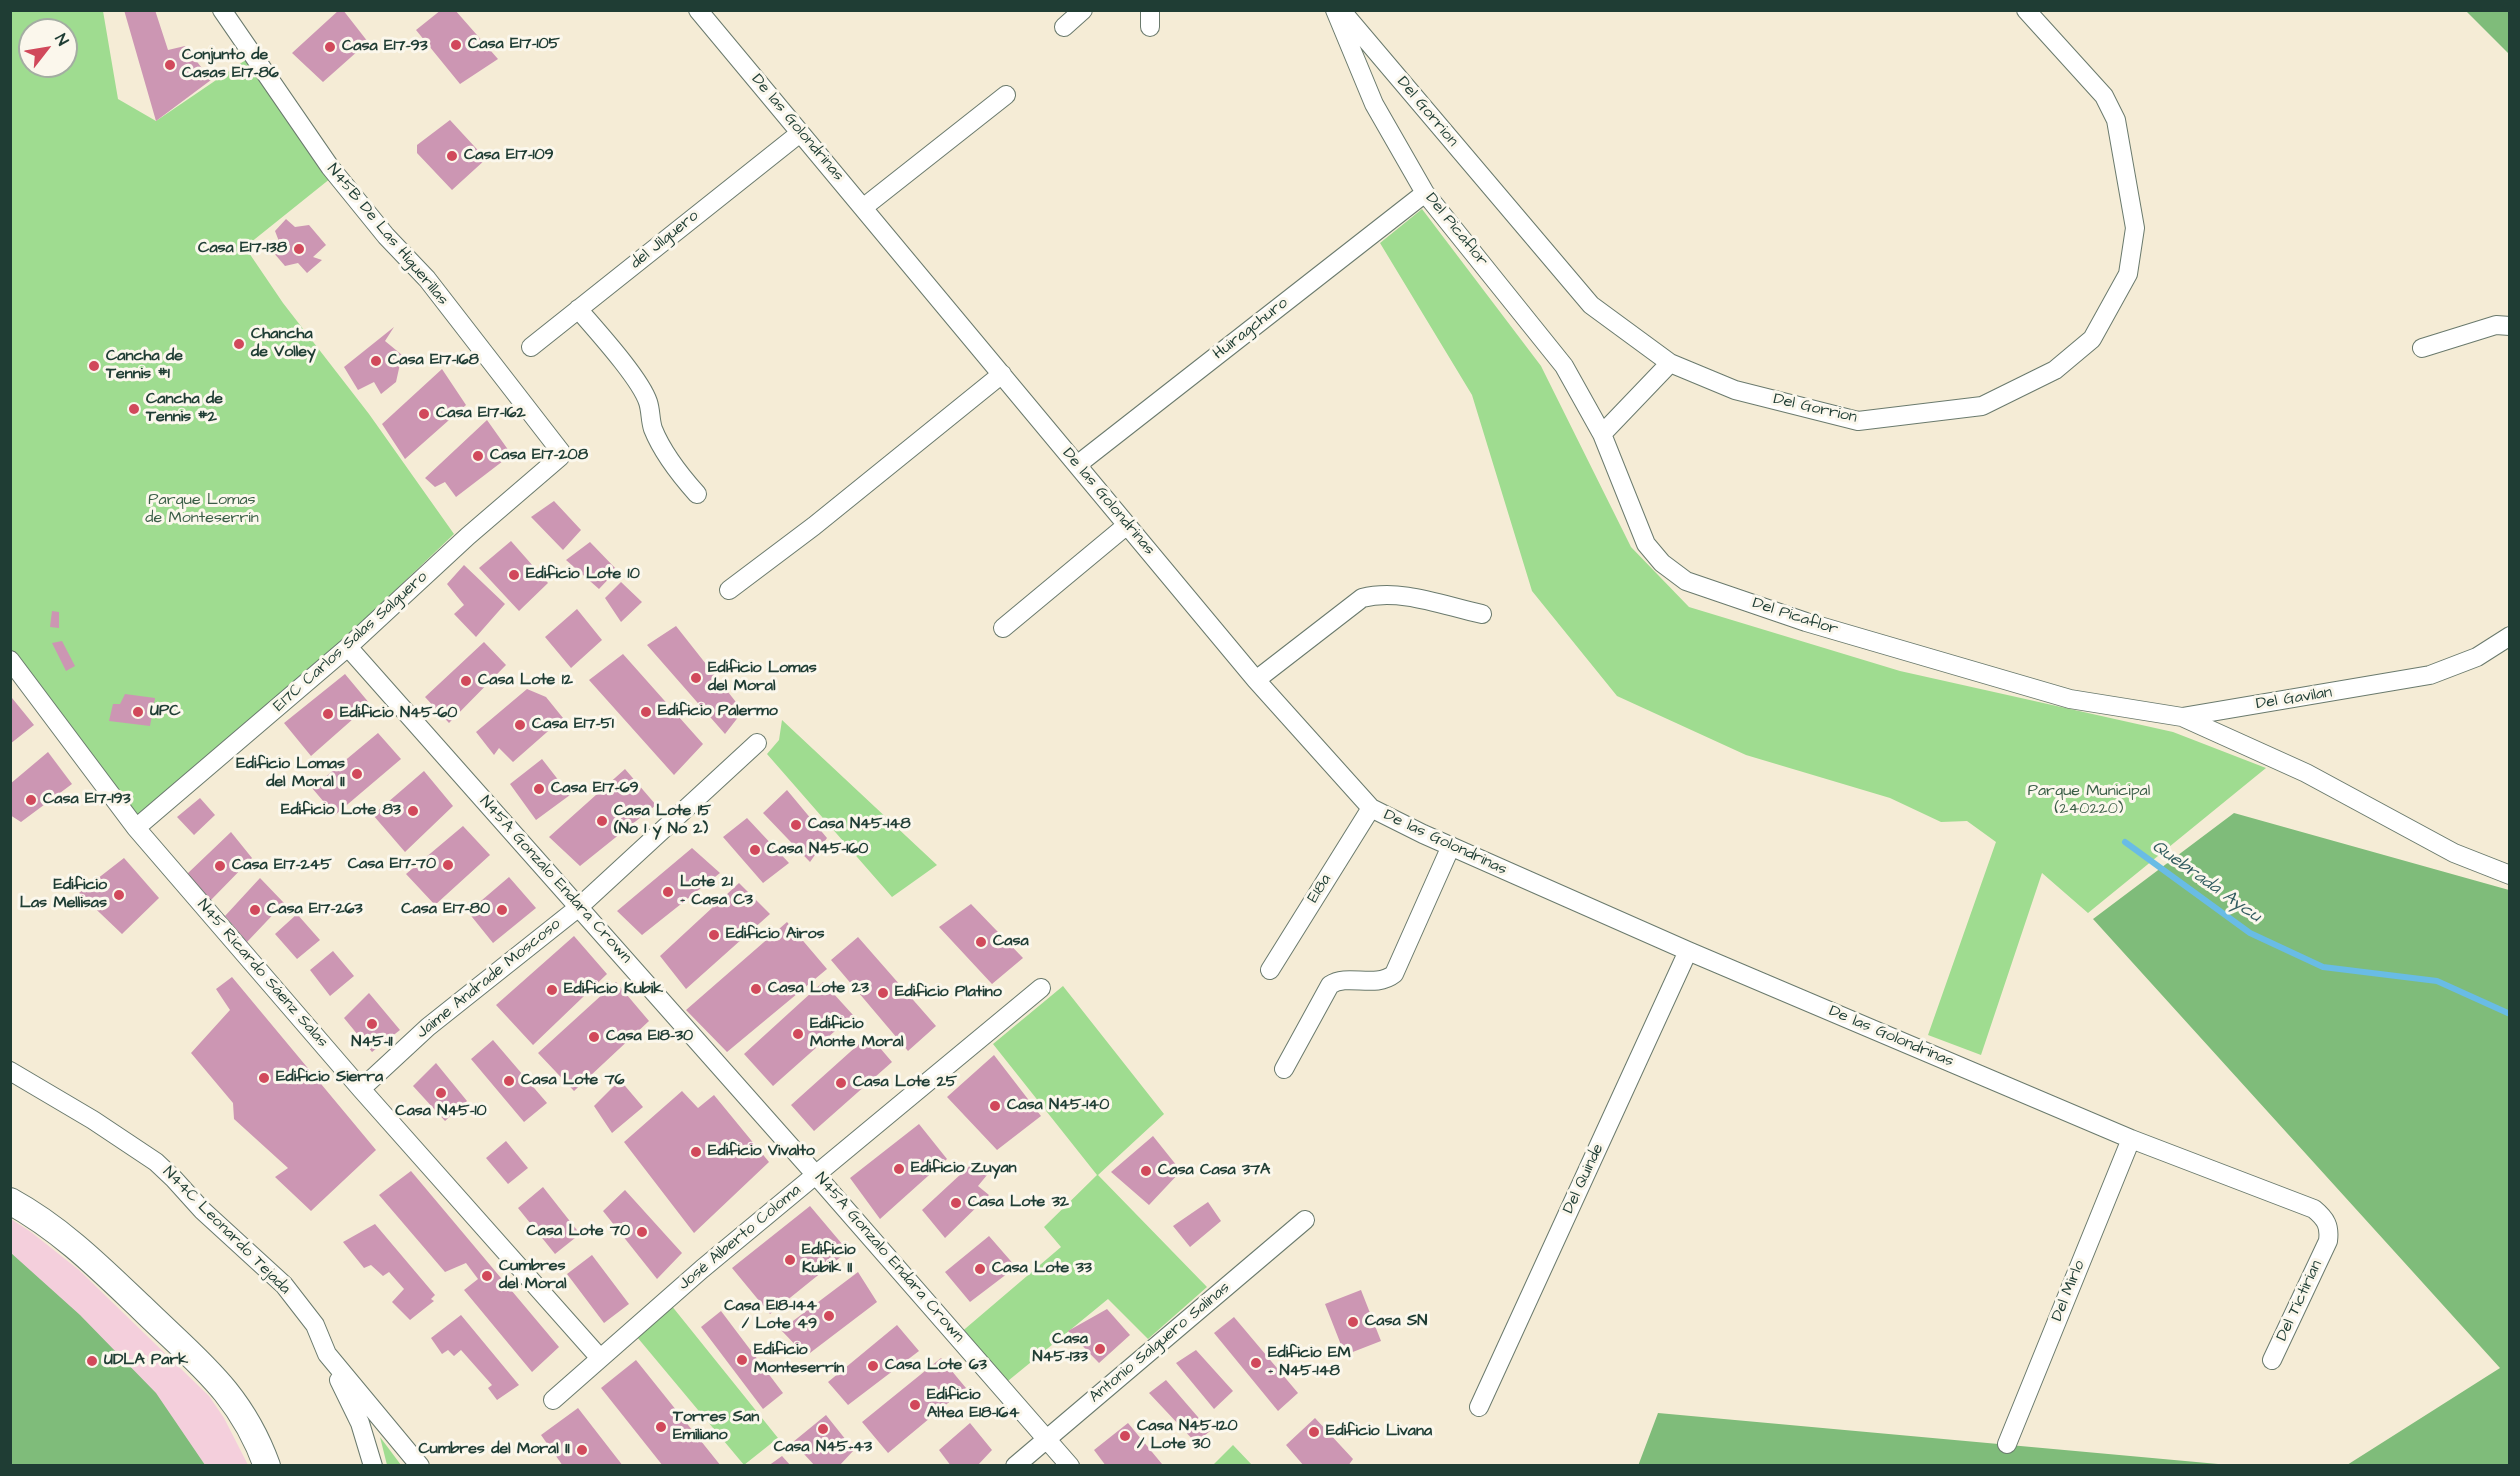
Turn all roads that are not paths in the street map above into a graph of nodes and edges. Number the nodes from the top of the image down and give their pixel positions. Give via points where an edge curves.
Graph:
1 (222, 10) edge
2 (698, 10) edge
3 (1083, 10) edge
4 (1335, 10) edge
5 (1341, 10) edge
6 (2026, 10) edge
7 (1064, 27) dead end
8 (1006, 95) dead end
9 (800, 133) junction
10 (1425, 194) junction
11 (864, 207) junction
12 (578, 309) junction
13 (2510, 326) edge
14 (531, 347) dead end
15 (2422, 348) dead end
16 (1670, 363) junction
17 (1002, 374) junction
18 (1602, 434) junction
19 (561, 452) joint
20 (1077, 465) junction
21 (697, 494) dead end
22 (1127, 525) junction
23 (729, 590) dead end
24 (1482, 614) dead end
25 (1003, 628) dead end
26 (2510, 636) edge
27 (348, 647) junction
28 (10, 660) edge
29 (1256, 680) junction
30 (2070, 699) joint
31 (2182, 717) junction
32 (757, 743) dead end
33 (1371, 808) junction
34 (136, 828) junction
35 (1451, 846) junction
36 (2510, 875) edge
37 (579, 906) junction
38 (1688, 951) junction
39 (1270, 970) dead end
40 (1041, 988) dead end
41 (1284, 1069) dead end
42 (10, 1071) edge
43 (361, 1089) junction
44 (2131, 1139) junction
45 (816, 1174) junction
46 (10, 1202) edge
47 (1305, 1220) dead end
48 (2328, 1242) joint
49 (327, 1354) junction
50 (599, 1357) junction
51 (2272, 1360) dead end
52 (553, 1400) dead end
53 (1479, 1407) dead end
54 (1047, 1438) junction
55 (2007, 1444) dead end
56 (267, 1466) edge
57 (373, 1466) edge
58 (420, 1466) edge
59 (1015, 1466) edge
60 (1070, 1466) edge

1 - 19 street, N45B De Las Higuerillas via 330,167 427,279
2 - 9 street, De las Golondrinas
3 - 7 street
4 - 10 street, Del Picaflor via 1374,104
5 - 16 street, Del Gorrion via 1591,305
6 - 16 street, Del Gorrion via 2104,96 2116,120 2135,228 2128,274 2091,339 2055,370 1982,406 1858,422 1735,390
8 - 11 street
9 - 11 street, De las Golondrinas
9 - 12 street, del Jilguero
10 - 18 street, Del Picaflor via 1545,339
10 - 20 street, Huiragchuro
11 - 17 street, De las Golondrinas
12 - 14 street, del Jilguero
12 - 21 street via 639,387 648,402 659,441
13 - 15 street via 2496,325
16 - 18 street
17 - 20 street, De las Golondrinas
17 - 23 street
18 - 30 street, Del Picaflor via 1646,544 1662,563 1686,581 1806,622
19 - 27 street, E17C Carlos Salas Salguero via 560,457
20 - 22 street, De las Golondrinas
22 - 25 street
22 - 29 street, De las Golondrinas
24 - 29 street via 1398,595 1381,593 1362,598
26 - 31 street, Del Gavilan via 2477,657 2430,675
27 - 34 street, E17C Carlos Salas Salguero
27 - 37 street, N45A Gonzalo Endara Crown
28 - 34 street, N45 Ricardo Sáenz Salas
29 - 33 street, De las Golondrinas
30 - 31 street, Del Gavilan
31 - 36 street via 2306,773 2454,853
32 - 37 street, Jaime Andrade Moscoso
33 - 35 street, De las Golondrinas
33 - 39 street, E18a
34 - 43 street, N45 Ricardo Sáenz Salas
35 - 38 street, De las Golondrinas
35 - 41 street via 1394,974 1378,981 1330,985
37 - 43 street, Jaime Andrade Moscoso via 428,1027
37 - 45 street, N45A Gonzalo Endara Crown
38 - 44 street, De las Golondrinas
38 - 53 street, Del Quinde
40 - 45 street, José Alberto Coloma
42 - 49 street, N44C Leonardo Tejada via 156,1162 284,1285 315,1324
43 - 50 street, N45 Ricardo Sáenz Salas
44 - 48 street, De las Golondrinas via 2314,1209 2330,1228
44 - 55 street, Del Mirlo
45 - 50 street, José Alberto Coloma
45 - 54 street, N45A Gonzalo Endara Crown
46 - 56 street via 37,1216 98,1265 203,1365 238,1407
47 - 54 street, Antonio Salguero Salinas
48 - 51 street, Del Tictirian
49 - 57 street via 360,1423
49 - 58 street, N44C Leonardo Tejada
50 - 52 street, José Alberto Coloma
54 - 59 street, Antonio Salguero Salinas
54 - 60 street, N45A Gonzalo Endara Crown

